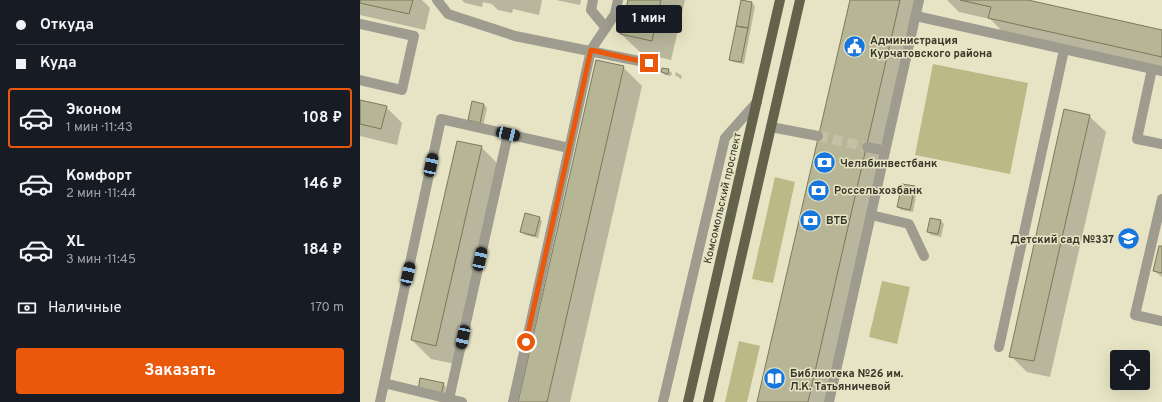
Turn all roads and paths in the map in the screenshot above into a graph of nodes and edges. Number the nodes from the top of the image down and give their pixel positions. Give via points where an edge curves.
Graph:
1 (437, 0) edge
2 (594, 0) edge
3 (618, 0) edge
4 (780, 0) edge
5 (800, 0) edge
6 (920, 0) edge
7 (916, 16) junction
8 (360, 24) edge
9 (606, 28) junction
10 (591, 50) junction
11 (1064, 50) junction
12 (649, 63) dead end
13 (1157, 70) edge
14 (360, 80) edge
15 (756, 102) junction
16 (771, 127) junction
17 (508, 134) junction
18 (818, 136) tunnel mouth
19 (1162, 144) edge
20 (866, 147) tunnel mouth
21 (569, 148) junction
22 (886, 151) junction
23 (1162, 199) edge
24 (871, 215) junction
25 (924, 256) dead end
26 (1162, 321) edge
27 (999, 347) dead end
28 (384, 383) junction
29 (449, 399) junction
30 (380, 402) edge
31 (462, 402) edge
32 (513, 402) edge
33 (663, 402) edge
34 (688, 402) edge
35 (708, 402) edge
36 (829, 402) edge

1 - 10 lane via 443,10 453,16 515,36
2 - 9 lane via 591,10
3 - 9 lane via 615,14
4 - 15 main road, Комсомольский проспект
5 - 16 main road
6 - 7 lane
7 - 11 lane
7 - 22 lane
8 - 14 lane via 414,36 402,90
9 - 10 lane
10 - 12 lane
10 - 21 lane
11 - 13 lane
11 - 27 lane
13 - 19 lane via 1137,139
15 - 33 lane via 725,138
15 - 34 main road, Комсомольский проспект
16 - 18 lane
16 - 35 main road
17 - 21 lane
17 - 28 lane via 441,119
17 - 29 lane
20 - 22 lane
21 - 32 lane
22 - 24 lane
23 - 26 lane via 1135,315
24 - 25 lane via 909,224
24 - 36 lane
28 - 29 lane
28 - 30 lane
29 - 31 lane

